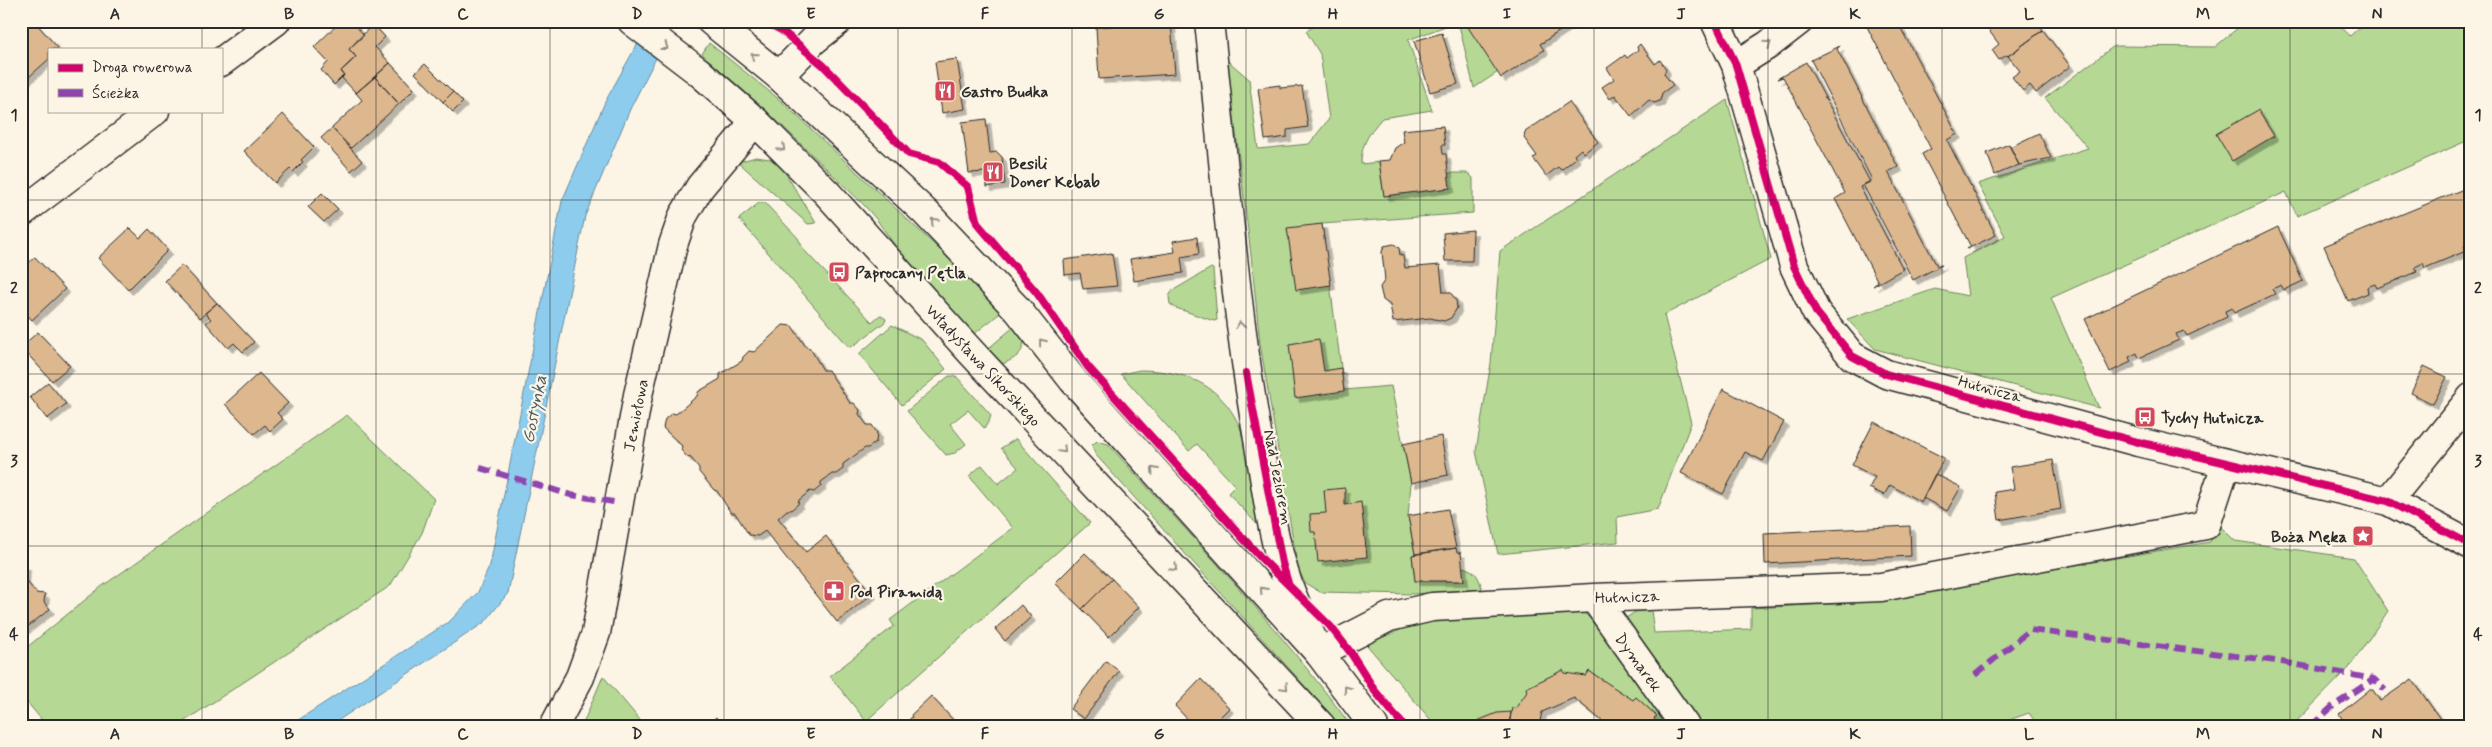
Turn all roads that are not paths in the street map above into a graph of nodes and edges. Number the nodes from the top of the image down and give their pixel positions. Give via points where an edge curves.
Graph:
1 (276, 21) edge
2 (632, 21) edge
3 (838, 21) edge
4 (1209, 21) edge
5 (1714, 21) edge
6 (1798, 21) edge
7 (720, 28) edge
8 (222, 61) edge
9 (1736, 65) junction
10 (778, 76) junction
11 (154, 112) edge
12 (755, 121) junction
13 (21, 213) edge
14 (2471, 398) edge
15 (2226, 464) junction
16 (2388, 501) junction
17 (2471, 545) edge
18 (1594, 598) junction
19 (1319, 653) junction
20 (554, 726) edge
21 (1321, 726) edge
22 (1374, 726) edge
23 (1685, 726) edge

1 - 8 street
2 -> 12 street, Władysława Sikorskiego via 699,72
3 - 10 street
19 -> 4 street, Nad Jeziorem via 1282,563 1262,466 1240,324
5 - 9 street, Hutnicza
9 -> 6 street
10 -> 7 street
9 - 15 street, Hutnicza via 1794,266 1816,312 1852,356 1886,374
19 -> 10 street via 1073,380 1018,310 926,213
11 - 13 street
12 - 20 street, Jemiołowa via 700,187 683,216 673,245 638,395 596,633 580,677
12 -> 21 street, Władysława Sikorskiego via 827,193
14 - 16 street
15 - 16 street, Hutnicza
15 - 18 street, Hutnicza via 2206,525 1881,587
16 - 17 street, Hutnicza
18 - 19 street, Hutnicza via 1432,606 1389,617
18 - 23 street, Dymarek
22 -> 19 street

